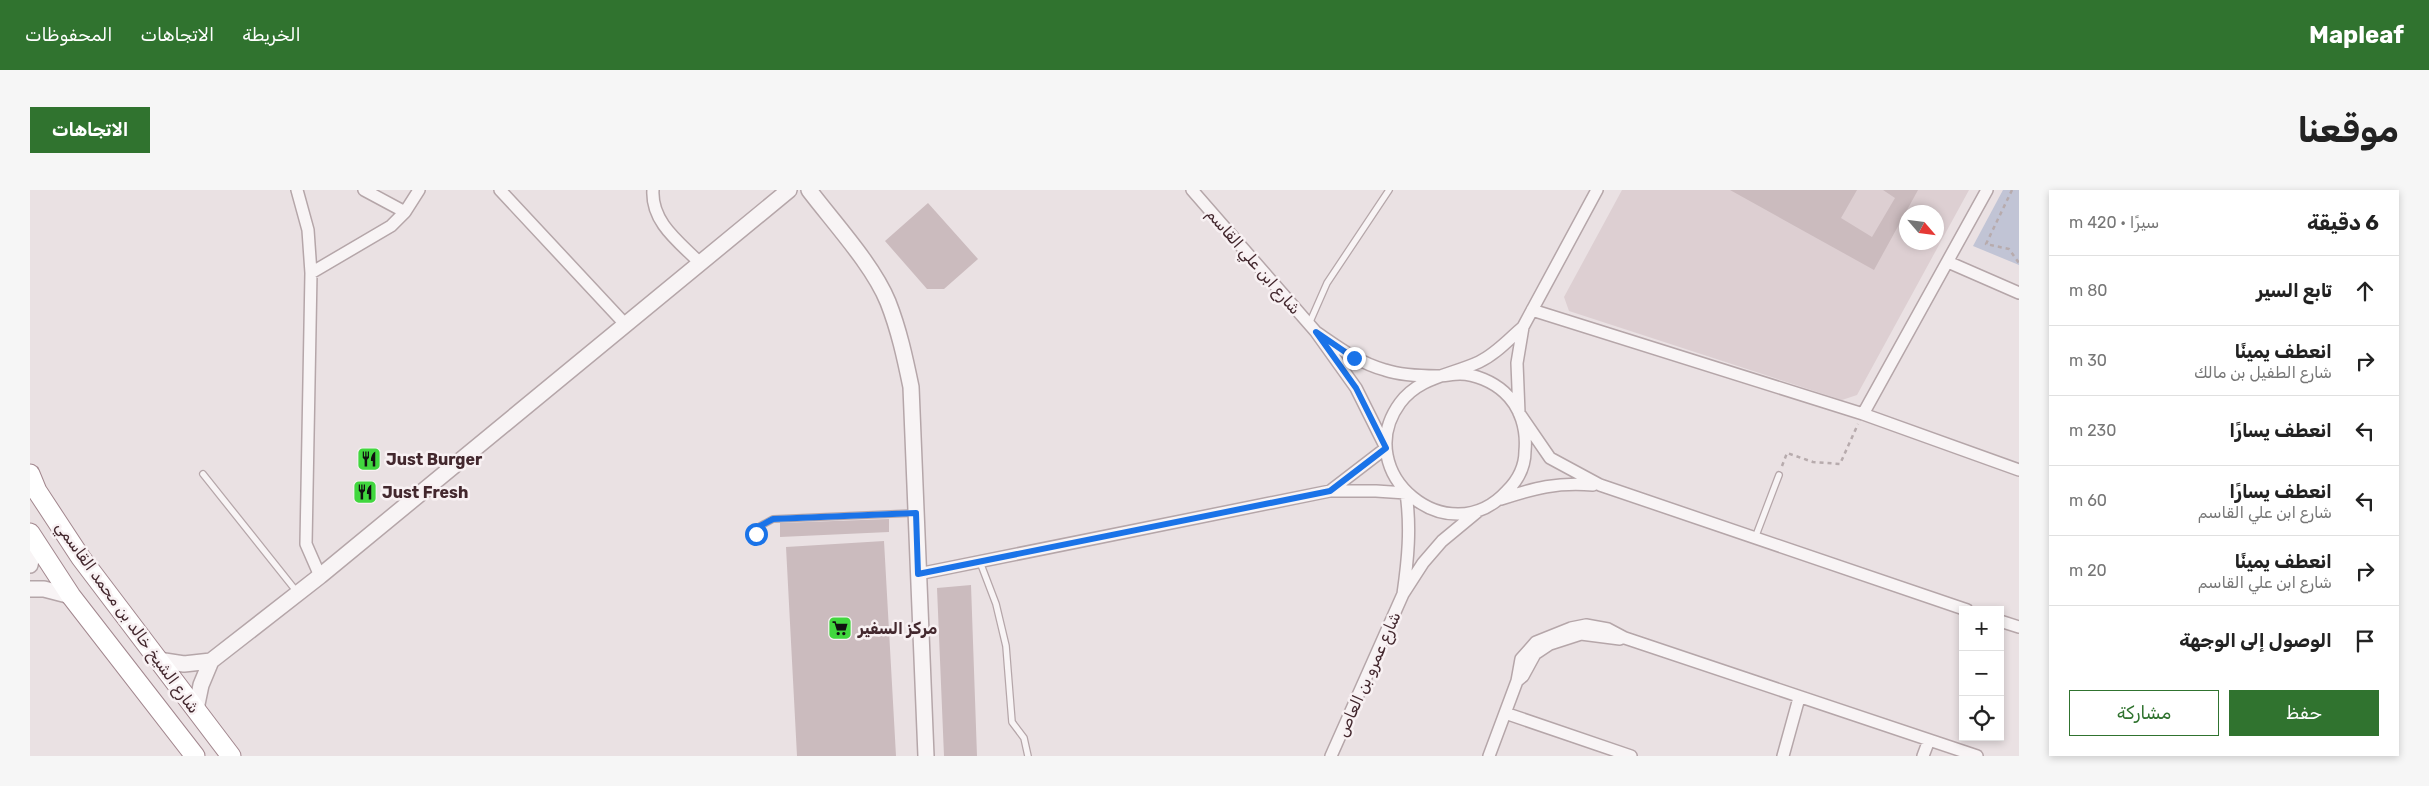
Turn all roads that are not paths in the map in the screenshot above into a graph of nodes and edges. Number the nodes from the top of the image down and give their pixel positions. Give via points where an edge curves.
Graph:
1 (297, 190) edge
2 (364, 190) edge
3 (419, 190) edge
4 (500, 190) edge
5 (653, 190) edge
6 (789, 190) edge
7 (809, 190) edge
8 (1192, 190) edge
9 (1389, 190) edge
10 (1597, 190) edge
11 (1987, 190) edge
12 (405, 212) junction
13 (700, 262) junction
14 (1948, 262) junction
15 (312, 273) junction
16 (2019, 293) edge
17 (1532, 310) junction
18 (625, 324) junction
19 (1523, 327) junction
20 (1312, 328) junction
21 (1438, 376) junction
22 (1519, 413) junction
23 (1863, 414) junction
24 (1386, 448) junction
25 (2019, 470) edge
26 (30, 474) edge
27 (203, 474) dead end
28 (1779, 475) road end
29 (1600, 485) junction
30 (1330, 491) junction
31 (1406, 493) junction
32 (1500, 499) junction
33 (1478, 511) junction
34 (916, 513) junction
35 (32, 536) edge
36 (1755, 538) junction
37 (756, 539) dead end
38 (980, 562) junction
39 (30, 565) edge
40 (918, 574) junction
41 (320, 576) junction
42 (30, 589) edge
43 (298, 593) junction
44 (1403, 594) junction
45 (71, 596) junction
46 (1959, 607) edge
47 (2004, 622) edge
48 (2019, 627) edge
49 (158, 660) junction
50 (211, 661) junction
51 (1799, 698) junction
52 (196, 709) junction
53 (1505, 713) junction
54 (1929, 740) junction
55 (1332, 755) edge
56 (195, 756) edge
57 (232, 756) edge
58 (926, 756) edge
59 (1028, 756) edge
60 (1489, 756) edge
61 (1632, 756) edge
62 (1783, 756) edge
63 (1923, 756) edge
64 (1977, 756) edge

1 - 15 street via 308,230
2 - 12 street
3 - 12 street
4 - 18 street
5 - 13 street via 662,224
6 - 13 street
7 - 34 street via 872,273 888,301 902,342 911,387
8 - 20 street, شارع ابن علي القاسم
9 - 20 lane via 1326,283
10 - 17 street
11 - 14 street
12 - 15 street via 390,226
13 - 18 street
14 - 16 street
14 - 23 street
15 - 41 street via 306,544
17 - 19 street
17 - 23 street
18 - 41 street
19 - 21 street via 1485,358
19 - 22 street via 1517,363
20 - 21 street, شارع ابن علي القاسم via 1354,358 1372,366 1386,371
20 - 24 street, شارع ابن علي القاسم via 1356,388
21 - 22 street via 1462,374 1485,380 1505,393
21 - 24 street via 1416,387 1400,403 1389,424
22 - 29 street via 1550,458
22 - 32 street via 1526,436 1525,459 1516,482
23 - 25 street
24 - 30 street
24 - 31 street via 1396,480
26 - 49 highway, شارع الشيخ خالد بن محمد القاسمي via 37,491 81,558
27 - 43 lane
28 - 36 lane
29 - 32 street via 1564,483
29 - 36 street
30 - 31 street
30 - 38 street
31 - 33 street via 1421,505 1440,512
31 - 44 street, شارع عمرو بن العاص via 1410,544
32 - 33 street
33 - 44 street, شارع عمرو بن العاص via 1442,541
34 - 37 lane via 773,519 760,526
34 - 40 street
35 - 39 street
35 - 45 highway, شارع الشيخ خالد بن محمد القاسمي
36 - 46 street
38 - 40 street
38 - 59 lane via 996,604 1004,639 1012,722 1024,738
40 - 58 street
41 - 43 street
42 - 45 street
43 - 50 street
44 - 55 street, شارع عمرو بن العاص
45 - 56 highway, شارع الشيخ خالد بن محمد القاسمي
47 - 48 street
49 - 50 street via 184,664
49 - 52 highway, شارع الشيخ خالد بن محمد القاسمي
50 - 52 street
51 - 53 street via 1625,638 1581,634 1550,644 1535,654 1517,681
51 - 54 street
51 - 62 street
52 - 57 highway, شارع الشيخ خالد بن محمد القاسمي
53 - 60 street
53 - 61 street
54 - 63 street
54 - 64 street

